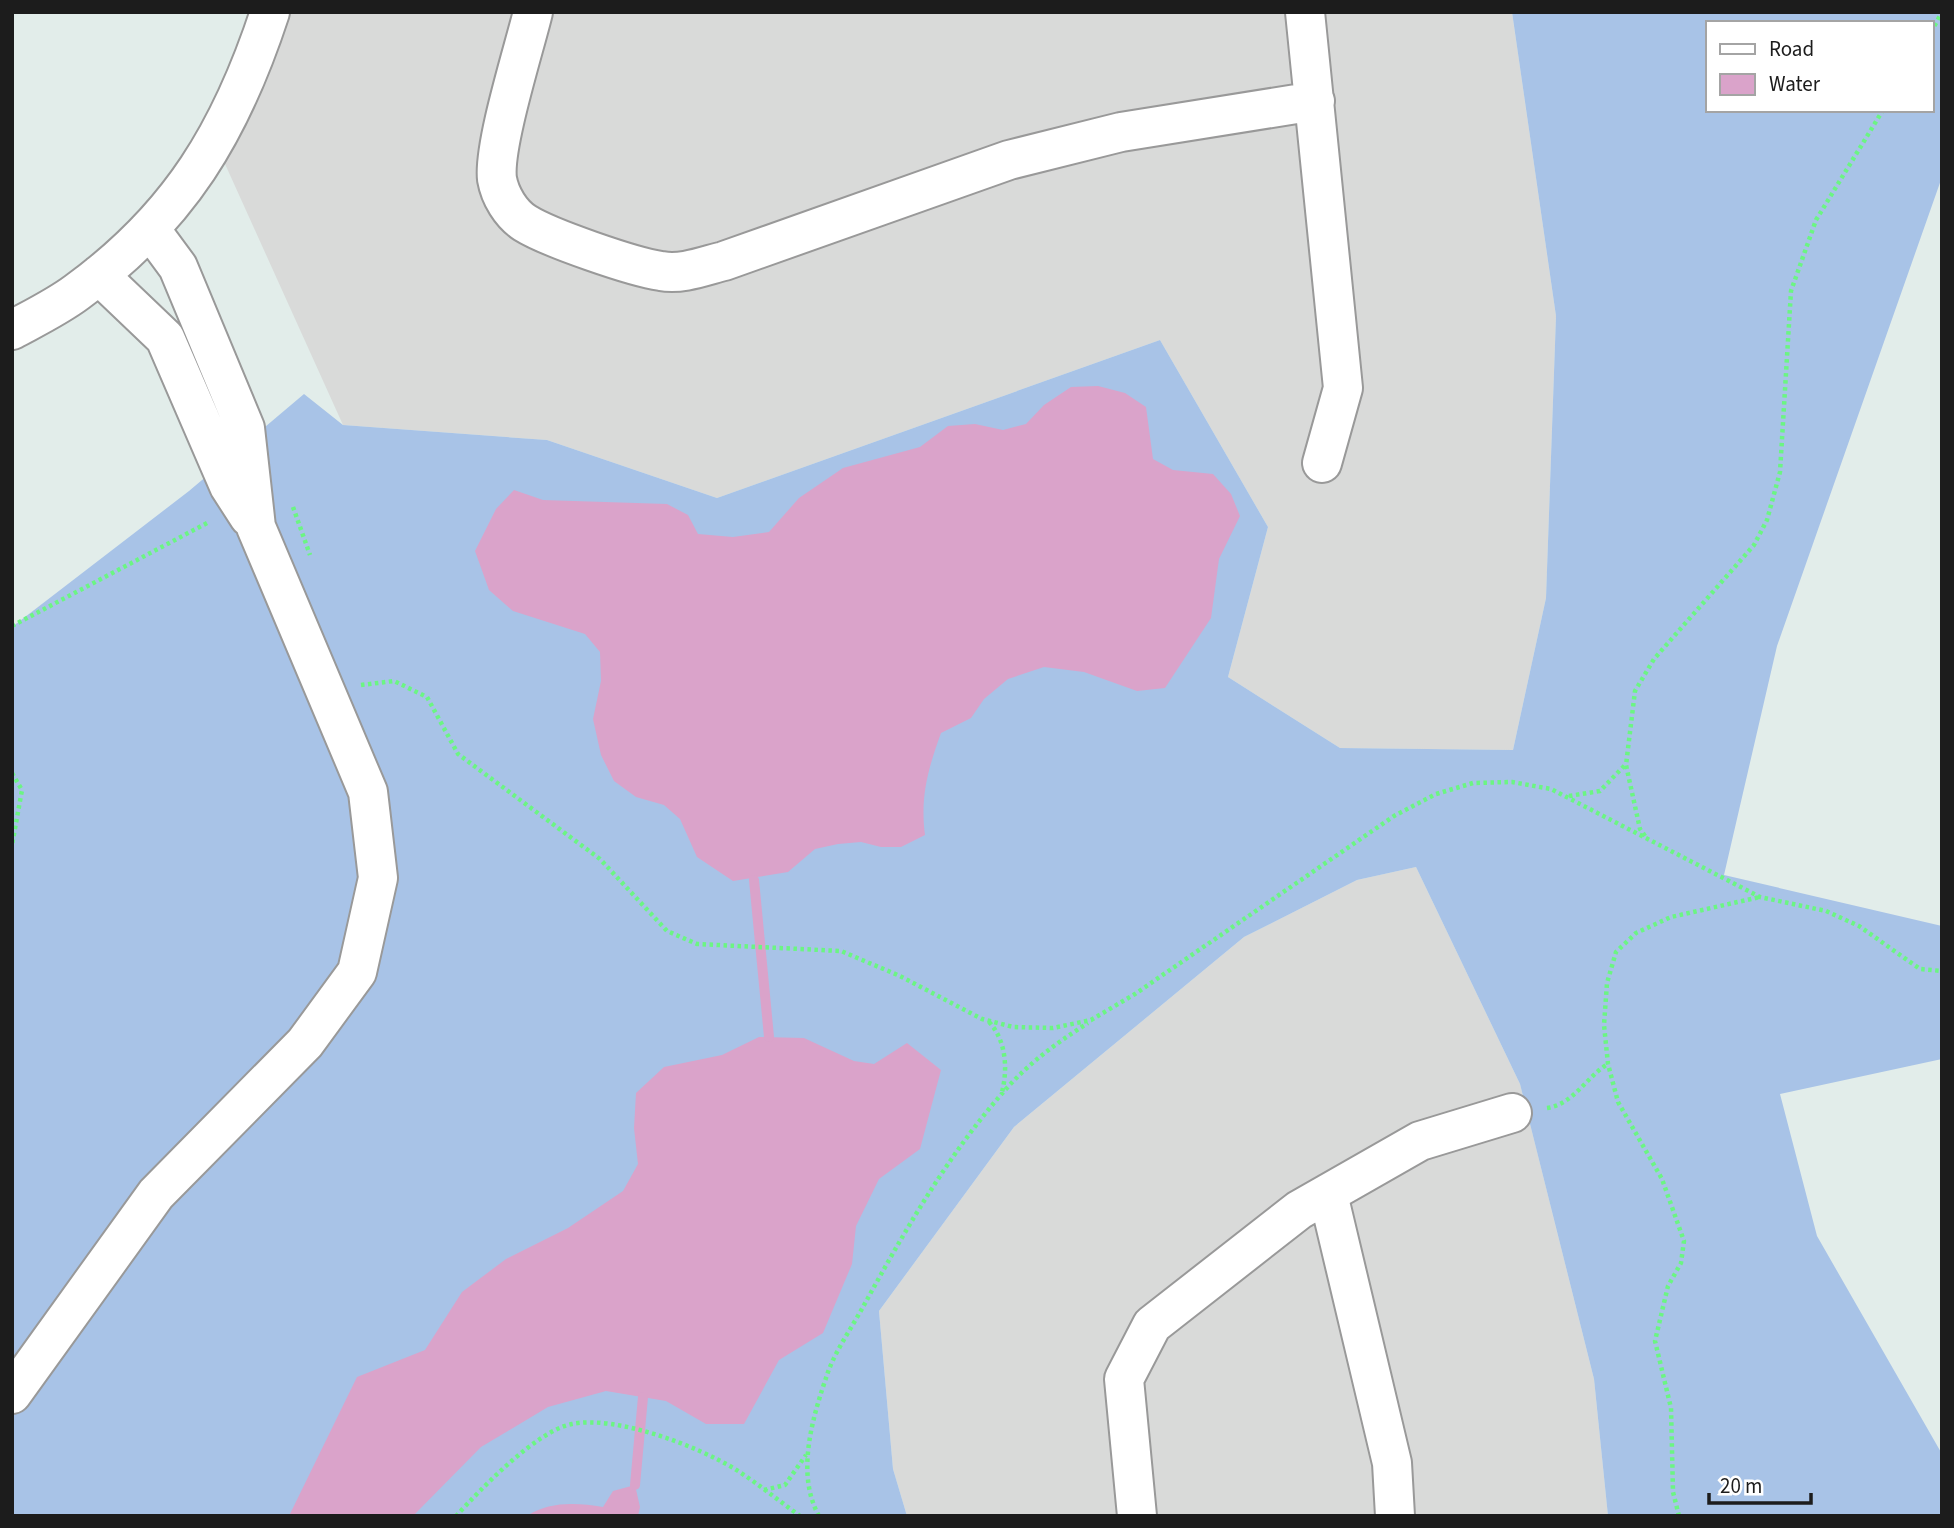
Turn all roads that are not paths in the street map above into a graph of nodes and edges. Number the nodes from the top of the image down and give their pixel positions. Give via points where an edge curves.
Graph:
1 (270, 12) edge
2 (533, 12) edge
3 (1304, 12) edge
4 (1315, 101) junction
5 (150, 229) junction
6 (99, 275) junction
7 (12, 330) edge
8 (1322, 463) dead end
9 (239, 521) junction
10 (1512, 1113) road end
11 (1328, 1194) junction
12 (12, 1394) edge
13 (1137, 1516) edge
14 (1395, 1516) edge

1 - 5 street via 250,75 216,144
2 - 4 street via 501,145 497,179 506,205 524,223 662,272 724,261 1009,160 1121,132
3 - 4 street
4 - 8 street via 1343,388
5 - 6 street
5 - 9 street via 178,267 245,428
6 - 7 street
6 - 9 street via 165,338 229,486
9 - 12 street via 368,792 378,878 357,972 305,1043 156,1194
10 - 11 street via 1420,1141
11 - 13 street via 1299,1210 1152,1325 1124,1379
11 - 14 street via 1392,1463

